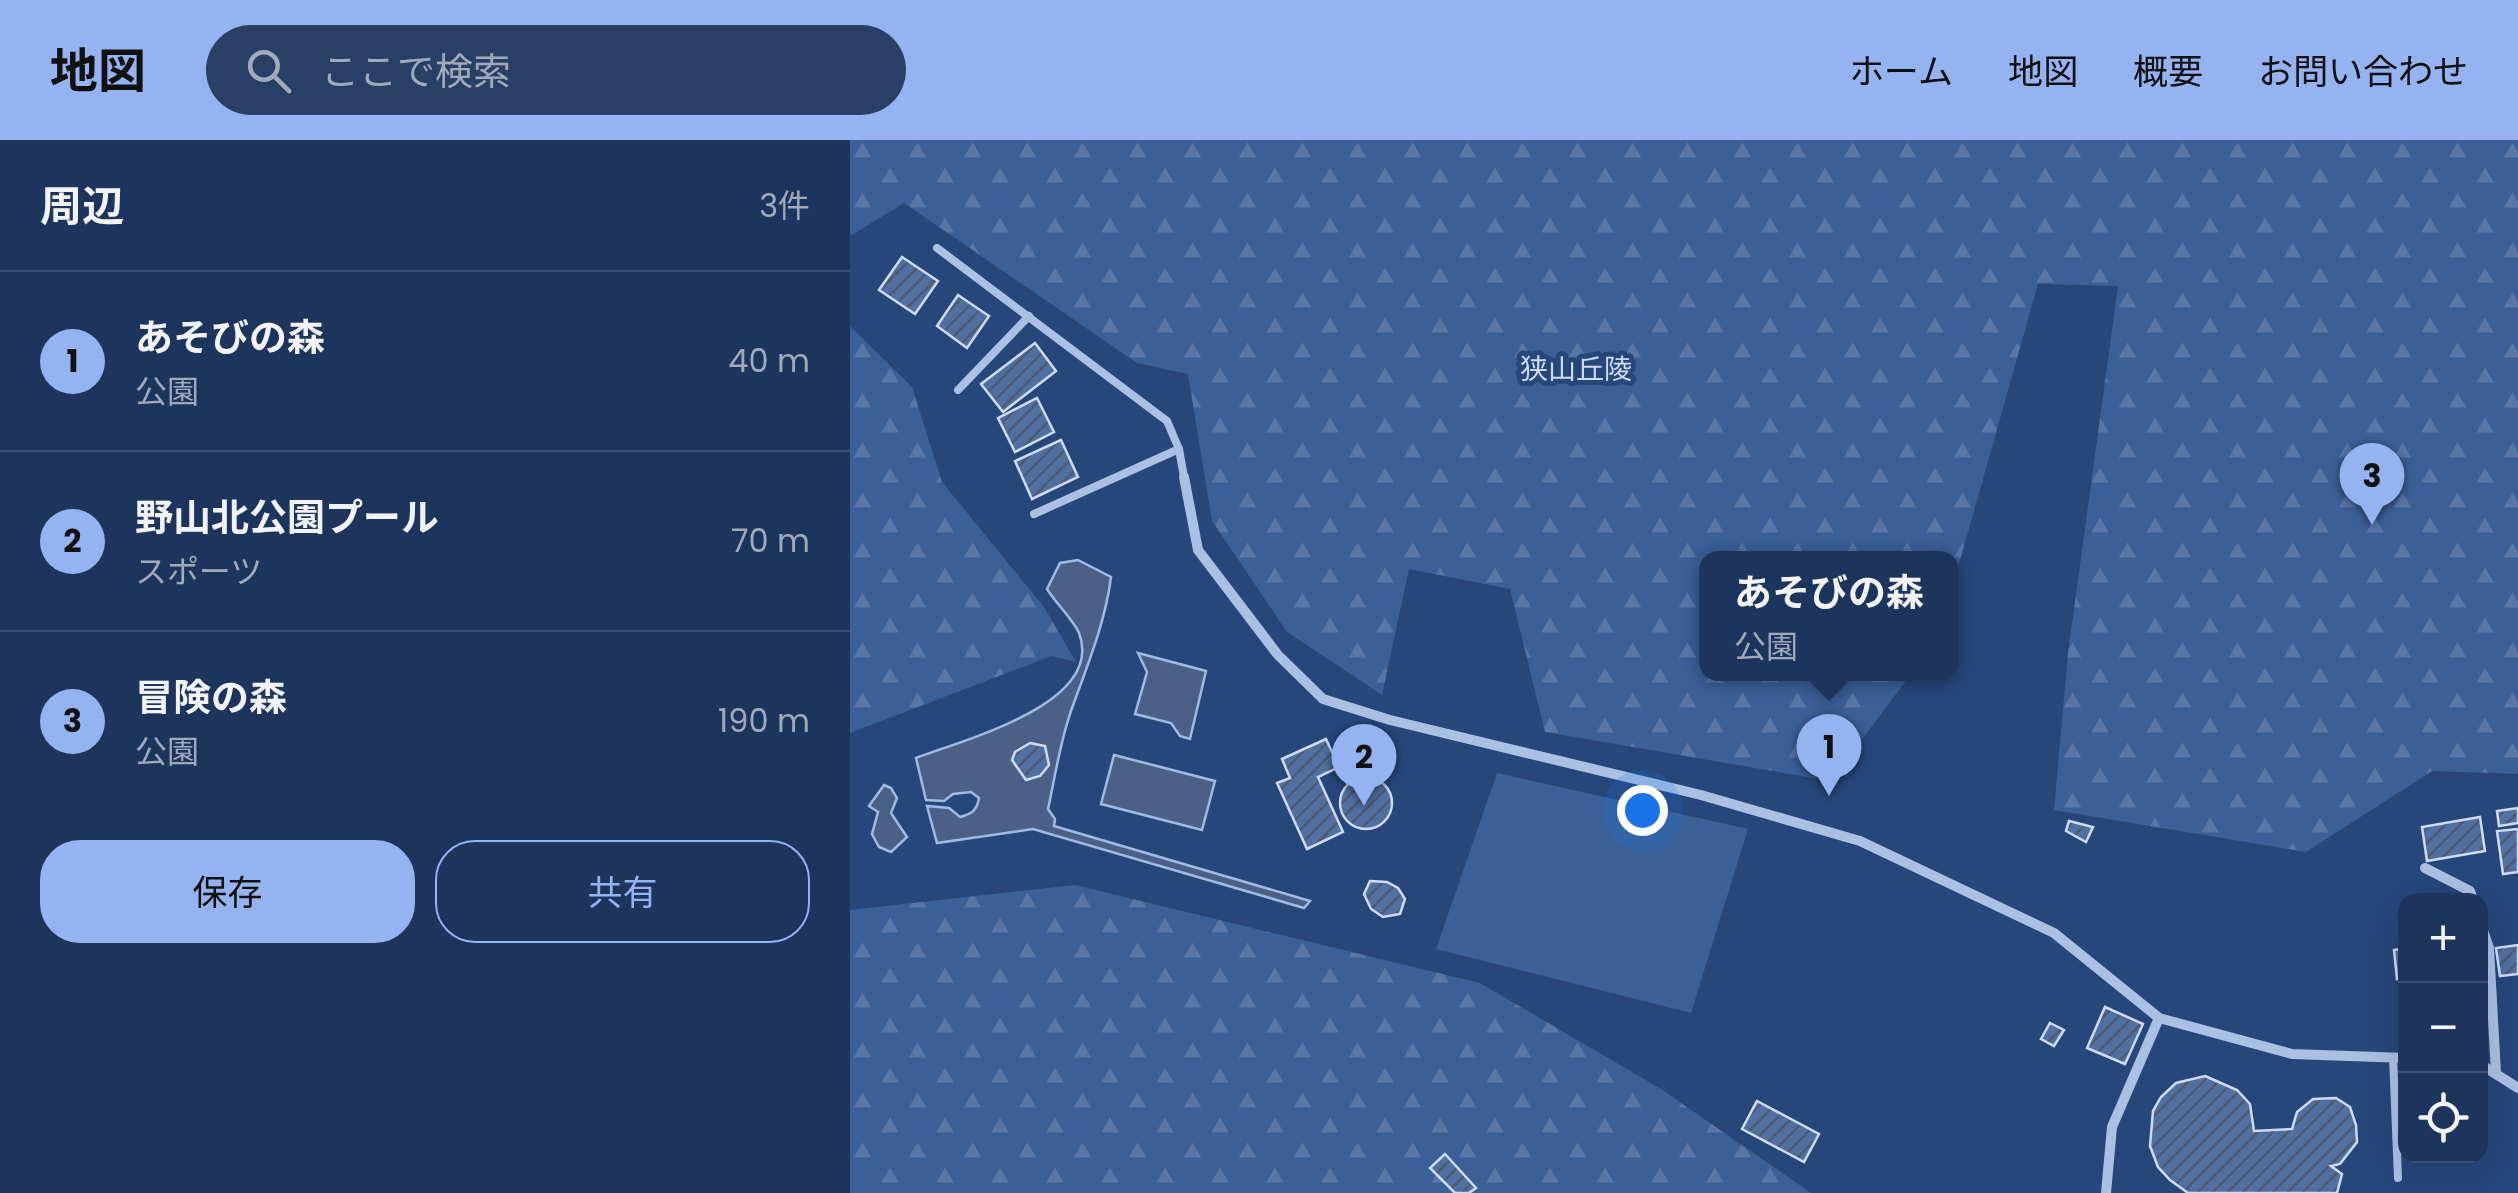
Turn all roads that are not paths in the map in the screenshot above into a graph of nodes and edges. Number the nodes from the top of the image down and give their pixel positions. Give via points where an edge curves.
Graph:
1 (937, 248) dead end
2 (1028, 316) junction
3 (958, 390) dead end
4 (1178, 449) junction
5 (1184, 477) joint
6 (1034, 514) dead end
7 (2425, 868) dead end
8 (2470, 893) edge
9 (2488, 945) edge
10 (2159, 1018) junction
11 (2398, 1058) edge
12 (2488, 1068) edge
13 (2399, 1073) edge
14 (2496, 1073) junction
15 (2518, 1088) edge
16 (2398, 1178) dead end
17 (2106, 1193) edge

1 - 2 lane
2 - 3 lane
2 - 4 lane via 1167,421
4 - 5 lane
4 - 6 lane
5 - 10 street via 1198,550 1278,655 1323,698 1860,841 2054,933
7 - 8 street
9 - 14 street
10 - 11 street via 2292,1054
10 - 17 street via 2112,1127
12 - 14 street
13 - 16 lane
14 - 15 street

